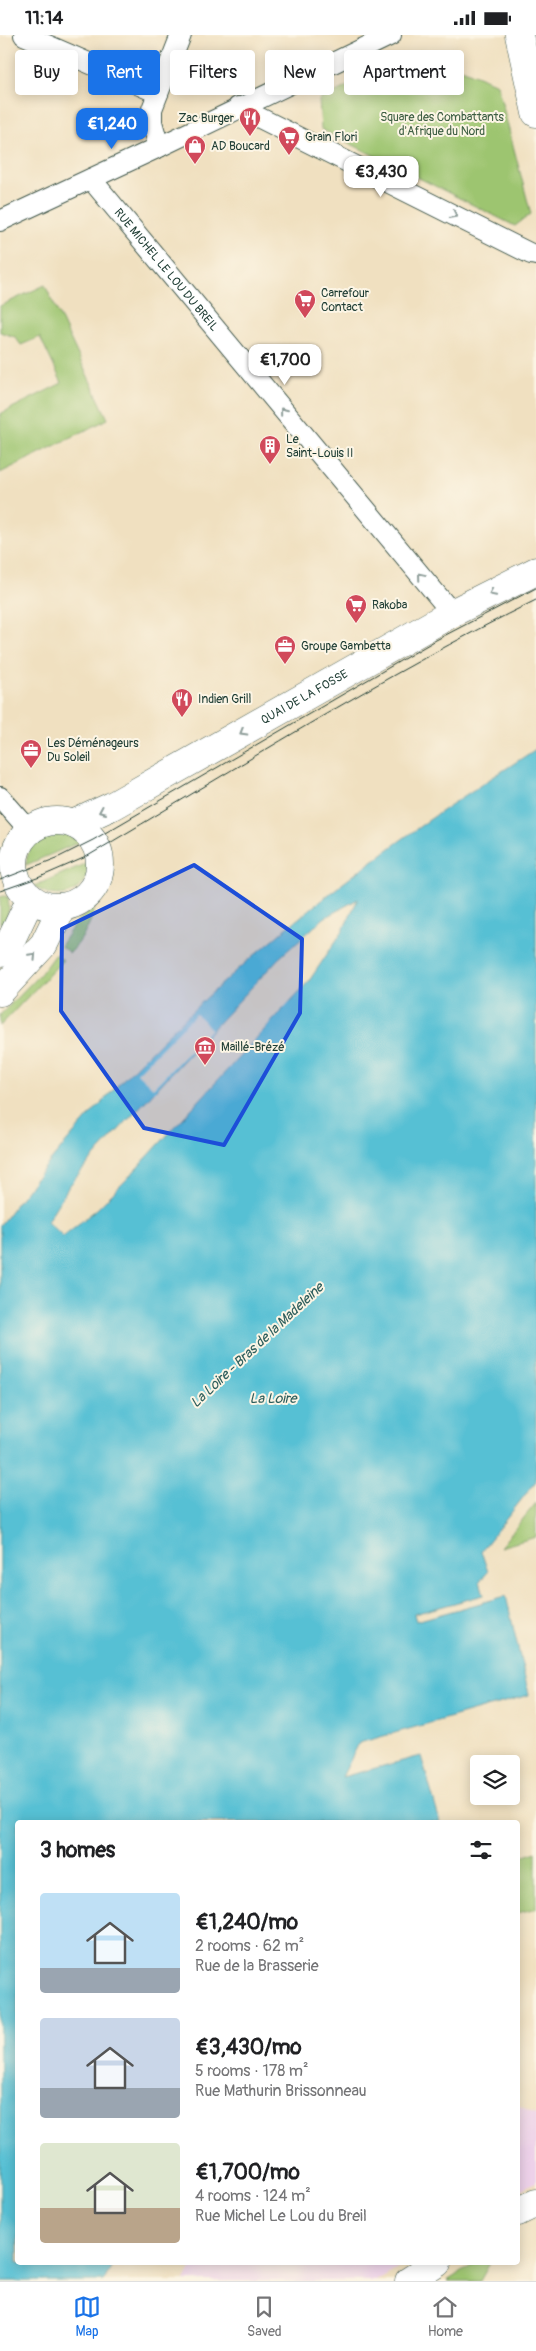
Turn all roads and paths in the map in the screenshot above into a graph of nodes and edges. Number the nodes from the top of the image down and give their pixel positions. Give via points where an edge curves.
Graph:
1 (24, 35) edge
2 (181, 35) edge
3 (390, 35) edge
4 (519, 35) edge
5 (88, 63) edge
6 (160, 88) edge
7 (157, 95) edge
8 (238, 107) junction
9 (536, 113) edge
10 (160, 147) junction
11 (91, 179) junction
12 (0, 221) edge
13 (536, 255) edge
14 (536, 571) edge
15 (452, 613) junction
16 (0, 797) edge
17 (73, 824) junction
18 (15, 844) edge
19 (31, 898) junction
20 (62, 907) junction
21 (0, 953) edge
22 (0, 992) edge
23 (536, 2203) edge
24 (520, 2212) edge
25 (434, 2265) edge
26 (408, 2281) edge

1 - 5 street
2 - 6 street
3 - 8 street
4 - 9 main road
7 - 10 street via 152,122
8 - 10 street
8 -> 13 street
10 - 11 street
11 - 12 street
15 -> 11 street, RUE MICHEL LE LOU DU BREIL
14 -> 15 main road, QUAI DE LA FOSSE
15 -> 17 main road, QUAI DE LA FOSSE via 112,806
16 - 18 street
17 - 18 main road via 52,821 42,824
17 - 20 main road via 89,834 96,845 100,872 89,894 75,904
18 - 19 main road via 16,877 22,890
19 - 20 main road via 42,905
19 - 21 main road via 10,942
22 -> 20 main road via 44,944
23 - 24 main road
25 - 26 main road

